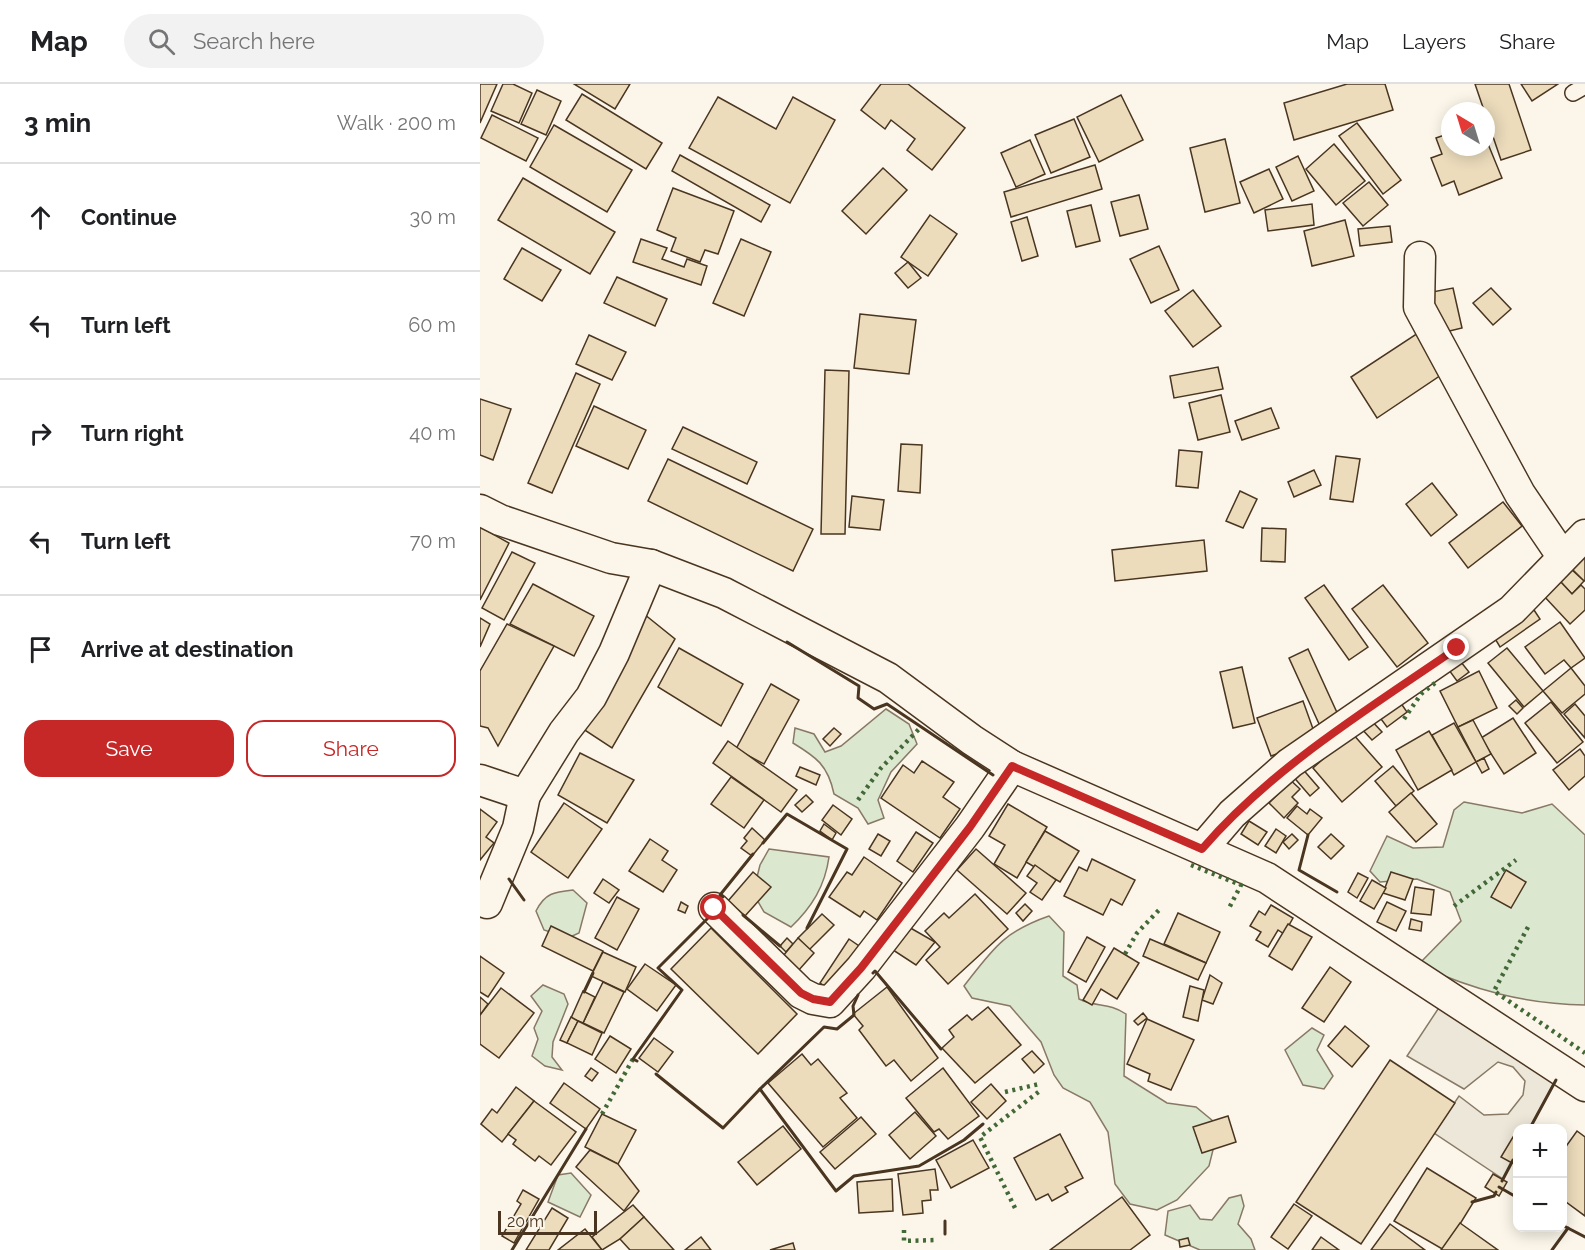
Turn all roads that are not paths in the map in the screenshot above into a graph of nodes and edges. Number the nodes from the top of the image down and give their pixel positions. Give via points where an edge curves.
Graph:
1 (1420, 257) dead end
2 (480, 510) edge
3 (1585, 535) edge
4 (1562, 556) junction
5 (651, 566) junction
6 (1012, 766) junction
7 (480, 780) edge
8 (525, 795) junction
9 (1202, 849) junction
10 (487, 903) dead end
11 (714, 908) dead end
12 (1585, 1086) edge

1 - 4 street via 1419,307 1520,494
2 - 5 street via 611,558
3 - 4 street
4 - 9 street via 1512,610 1290,763 1232,814
5 - 6 street via 724,592 888,678
5 - 8 street via 591,697
6 - 9 street
6 - 11 street via 970,827 830,1002 801,993
7 - 8 street
8 - 10 street via 518,828
9 - 12 street via 1268,878

